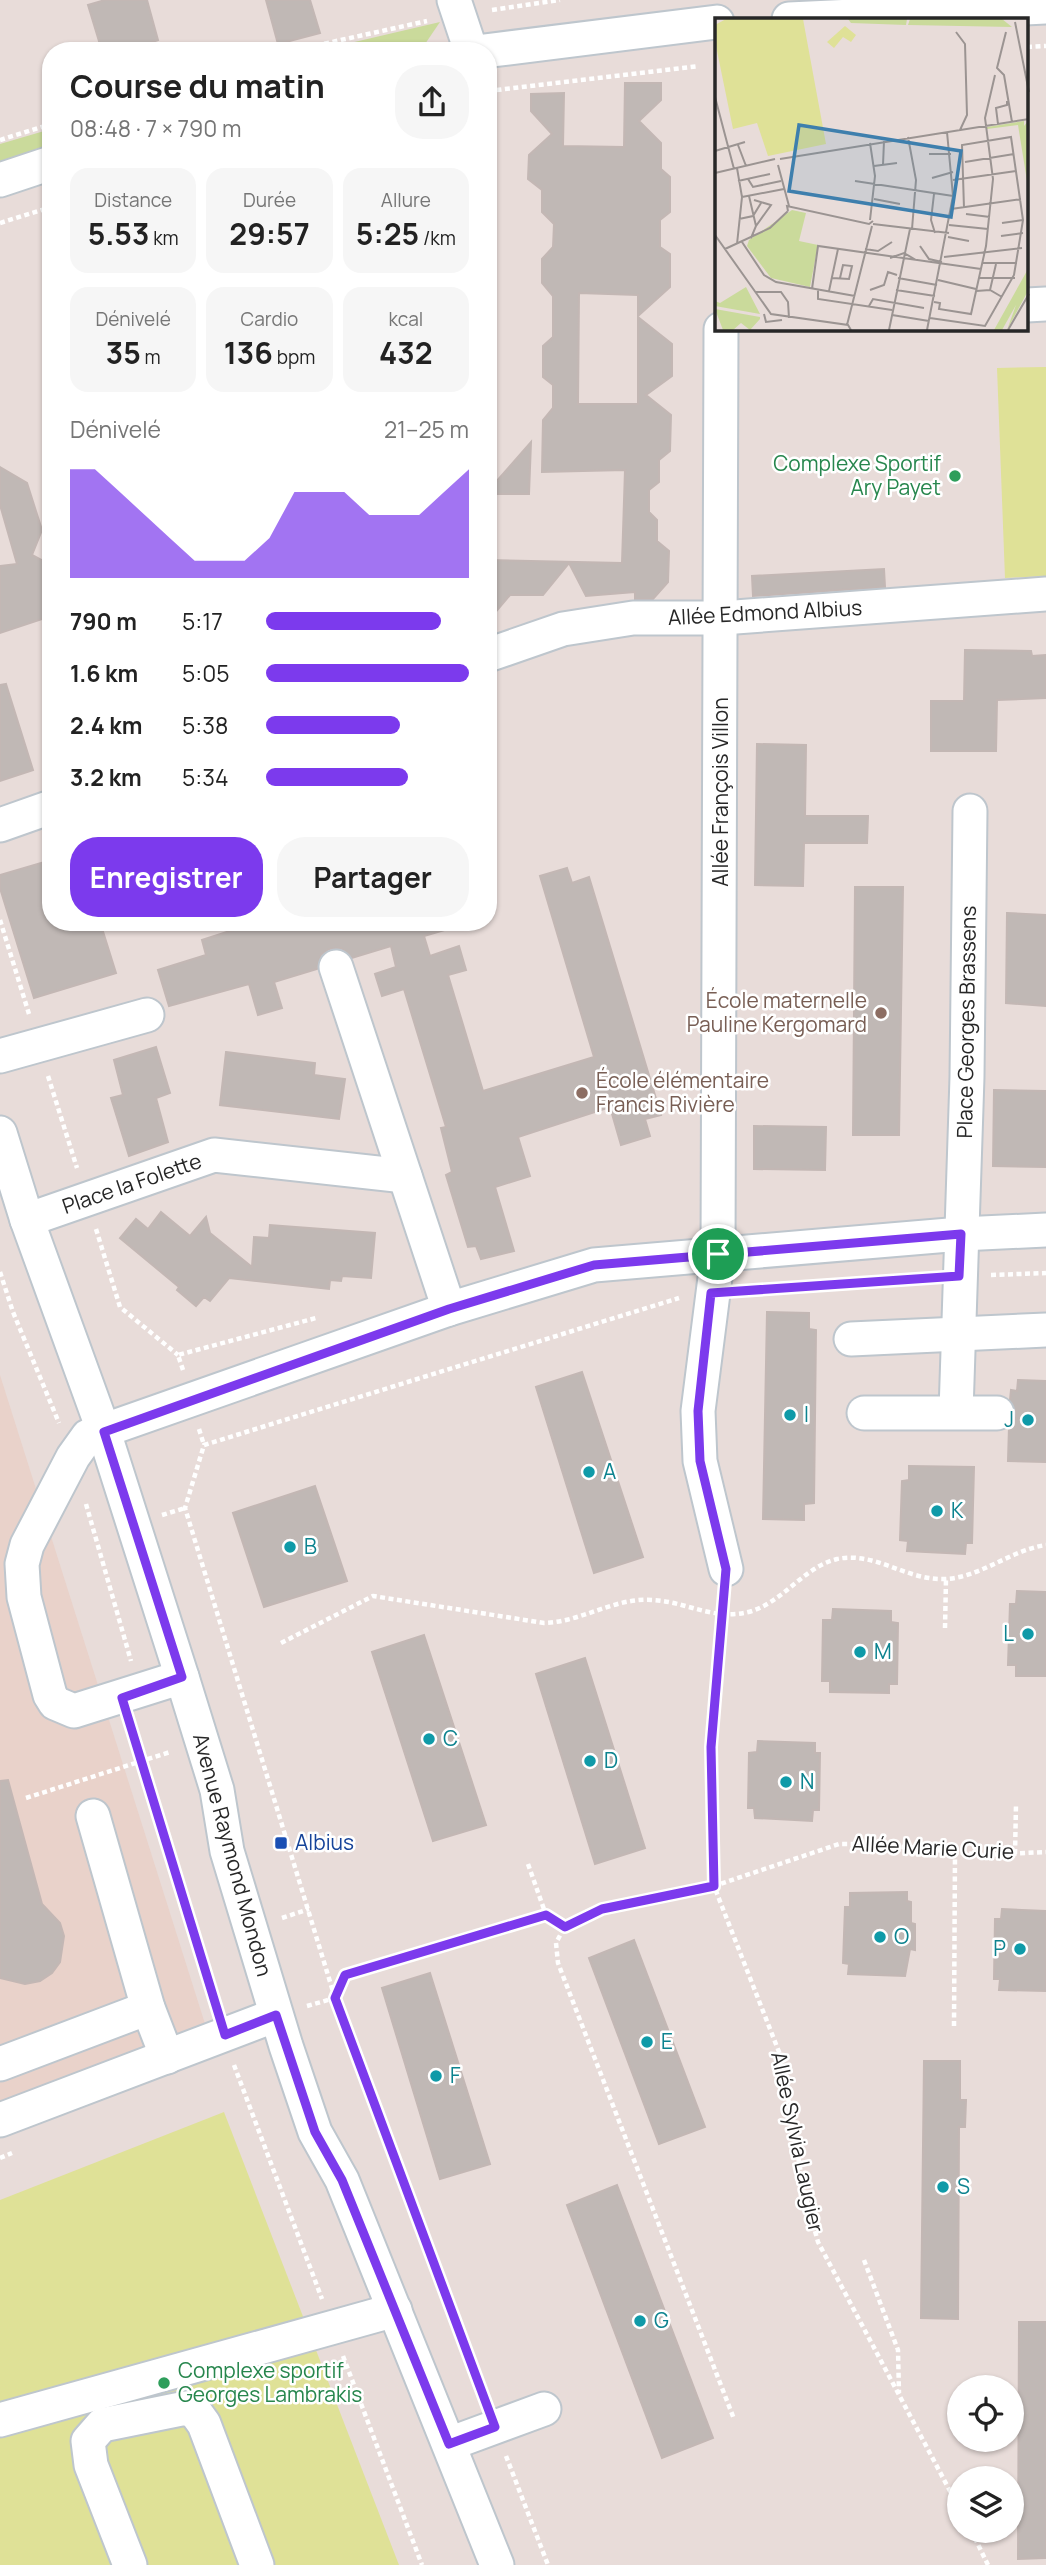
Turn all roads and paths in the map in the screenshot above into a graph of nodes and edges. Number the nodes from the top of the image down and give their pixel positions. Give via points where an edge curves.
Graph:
1 (560, 0) edge
2 (925, 7) edge
3 (1046, 7) edge
4 (457, 10) edge
5 (800, 18) edge
6 (715, 22) edge
7 (327, 42) edge
8 (468, 42) edge
9 (1046, 46) edge
10 (1028, 47) edge
11 (497, 49) edge
12 (699, 66) dead end
13 (497, 90) edge
14 (42, 127) edge
15 (0, 139) edge
16 (42, 166) edge
17 (0, 180) edge
18 (42, 210) edge
19 (0, 223) edge
20 (1046, 304) edge
21 (1028, 305) edge
22 (722, 331) edge
23 (1046, 594) edge
24 (722, 618) junction
25 (497, 652) edge
26 (42, 810) edge
27 (970, 811) dead end
28 (0, 825) edge
29 (0, 920) edge
30 (336, 967) dead end
31 (147, 1015) dead end
32 (39, 1045) junction
33 (0, 1056) edge
34 (0, 1133) edge
35 (405, 1176) junction
36 (87, 1199) junction
37 (27, 1220) junction
38 (1046, 1230) edge
39 (961, 1234) junction
40 (718, 1254) junction
41 (0, 1272) edge
42 (1046, 1273) edge
43 (959, 1276) junction
44 (711, 1293) junction
45 (449, 1309) junction
46 (1046, 1330) edge
47 (957, 1334) junction
48 (851, 1339) dead end
49 (178, 1355) dead end
50 (956, 1412) junction
51 (864, 1413) dead end
52 (997, 1413) dead end
53 (104, 1432) junction
54 (73, 1457) junction
55 (1046, 1545) edge
56 (726, 1569) joint
57 (946, 1579) junction
58 (724, 1616) junction
59 (945, 1628) dead end
60 (281, 1643) dead end
61 (182, 1677) junction
62 (122, 1698) junction
63 (170, 1752) dead end
64 (141, 1761) junction
65 (26, 1798) dead end
66 (1016, 1804) dead end
67 (93, 1816) dead end
68 (1046, 1852) edge
69 (955, 1853) junction
70 (1015, 1854) junction
71 (528, 1864) dead end
72 (714, 1886) junction
73 (546, 1915) junction
74 (565, 1927) junction
75 (335, 1998) junction
76 (148, 2008) junction
77 (276, 2015) junction
78 (954, 2026) dead end
79 (225, 2035) junction
80 (167, 2057) junction
81 (0, 2064) edge
82 (0, 2120) edge
83 (864, 2260) dead end
84 (395, 2310) junction
85 (332, 2327) junction
86 (900, 2394) junction
87 (544, 2409) dead end
88 (734, 2419) dead end
89 (0, 2420) edge
90 (495, 2427) junction
91 (449, 2444) junction
92 (947, 2485) edge
93 (977, 2543) edge
94 (131, 2565) edge
95 (257, 2565) edge
96 (422, 2565) edge
97 (497, 2565) edge
98 (548, 2565) edge
99 (988, 2565) edge

1 - 4 path
2 - 3 street
2 - 5 street
4 - 7 path
4 - 8 street
6 - 11 street
9 - 10 path
12 - 13 path
14 - 15 path
16 - 17 street
18 - 19 path
20 - 21 street
22 - 24 street, Allée François Villon
23 - 24 street, Allée Edmond Albius
24 - 25 street, Allée Edmond Albius via 633,618 563,629
24 - 40 street, Allée François Villon
26 - 28 street
27 - 39 street, Place Georges Brassens
29 - 32 path
30 - 35 street
31 - 32 street
32 - 33 street
32 - 36 path
34 - 37 street, Avenue Raymond Mondon
35 - 36 street, Place la Folette via 214,1155
35 - 45 street
36 - 37 street, Place la Folette
36 - 49 path via 120,1307
37 - 53 street, Avenue Raymond Mondon
38 - 39 street
39 - 40 street
39 - 43 street, Place Georges Brassens
40 - 44 street
40 - 45 street via 594,1265
41 - 54 path
42 - 43 path
43 - 44 path
43 - 47 street, Place Georges Brassens
44 - 56 street via 698,1411 700,1461
44 - 75 path via 670,1300 204,1445 185,1508
45 - 53 street
46 - 47 street
47 - 48 street
47 - 50 street, Place Georges Brassens
50 - 51 street
50 - 52 street
53 - 54 street via 88,1436
53 - 61 street, Avenue Raymond Mondon
54 - 62 path via 131,1659
54 - 62 street via 27,1545 22,1564 24,1597 55,1703 74,1711
55 - 57 path
56 - 58 path, Allée Sylvia Laugier
57 - 58 path via 908,1575 872,1559 835,1560 800,1579 780,1598 752,1611
57 - 59 path
58 - 60 path via 653,1600 618,1602 564,1622 544,1623 373,1596
58 - 72 path, Allée Sylvia Laugier via 711,1747
61 - 62 street
61 - 77 street, Avenue Raymond Mondon
62 - 64 path
63 - 64 path
64 - 65 path
64 - 79 path
66 - 70 path
67 - 76 street
68 - 70 path, Allée Marie Curie
69 - 70 path, Allée Marie Curie
69 - 72 path, Allée Marie Curie via 839,1844
69 - 78 path
71 - 73 path
72 - 74 path, Allée Marie Curie via 602,1909
72 - 86 path, Allée Sylvia Laugier via 781,2057 804,2191 818,2242
73 - 74 path
73 - 75 path via 345,1975
74 - 88 path via 556,1943 558,1963
75 - 77 path
75 - 90 path
76 - 80 street
76 - 81 street
77 - 79 street
77 - 84 street, Avenue Raymond Mondon via 315,2132 342,2180
79 - 80 street
79 - 85 path
80 - 82 street
83 - 86 path via 898,2350
84 - 85 street
84 - 91 street, Avenue Raymond Mondon
85 - 89 street
85 - 96 path
86 - 92 path, Allée Sylvia Laugier
87 - 90 street
90 - 91 street
90 - 98 path
91 - 97 street, Avenue Raymond Mondon
93 - 99 path
94 - 95 street via 91,2465 88,2441 102,2425 186,2408 196,2413 208,2432

